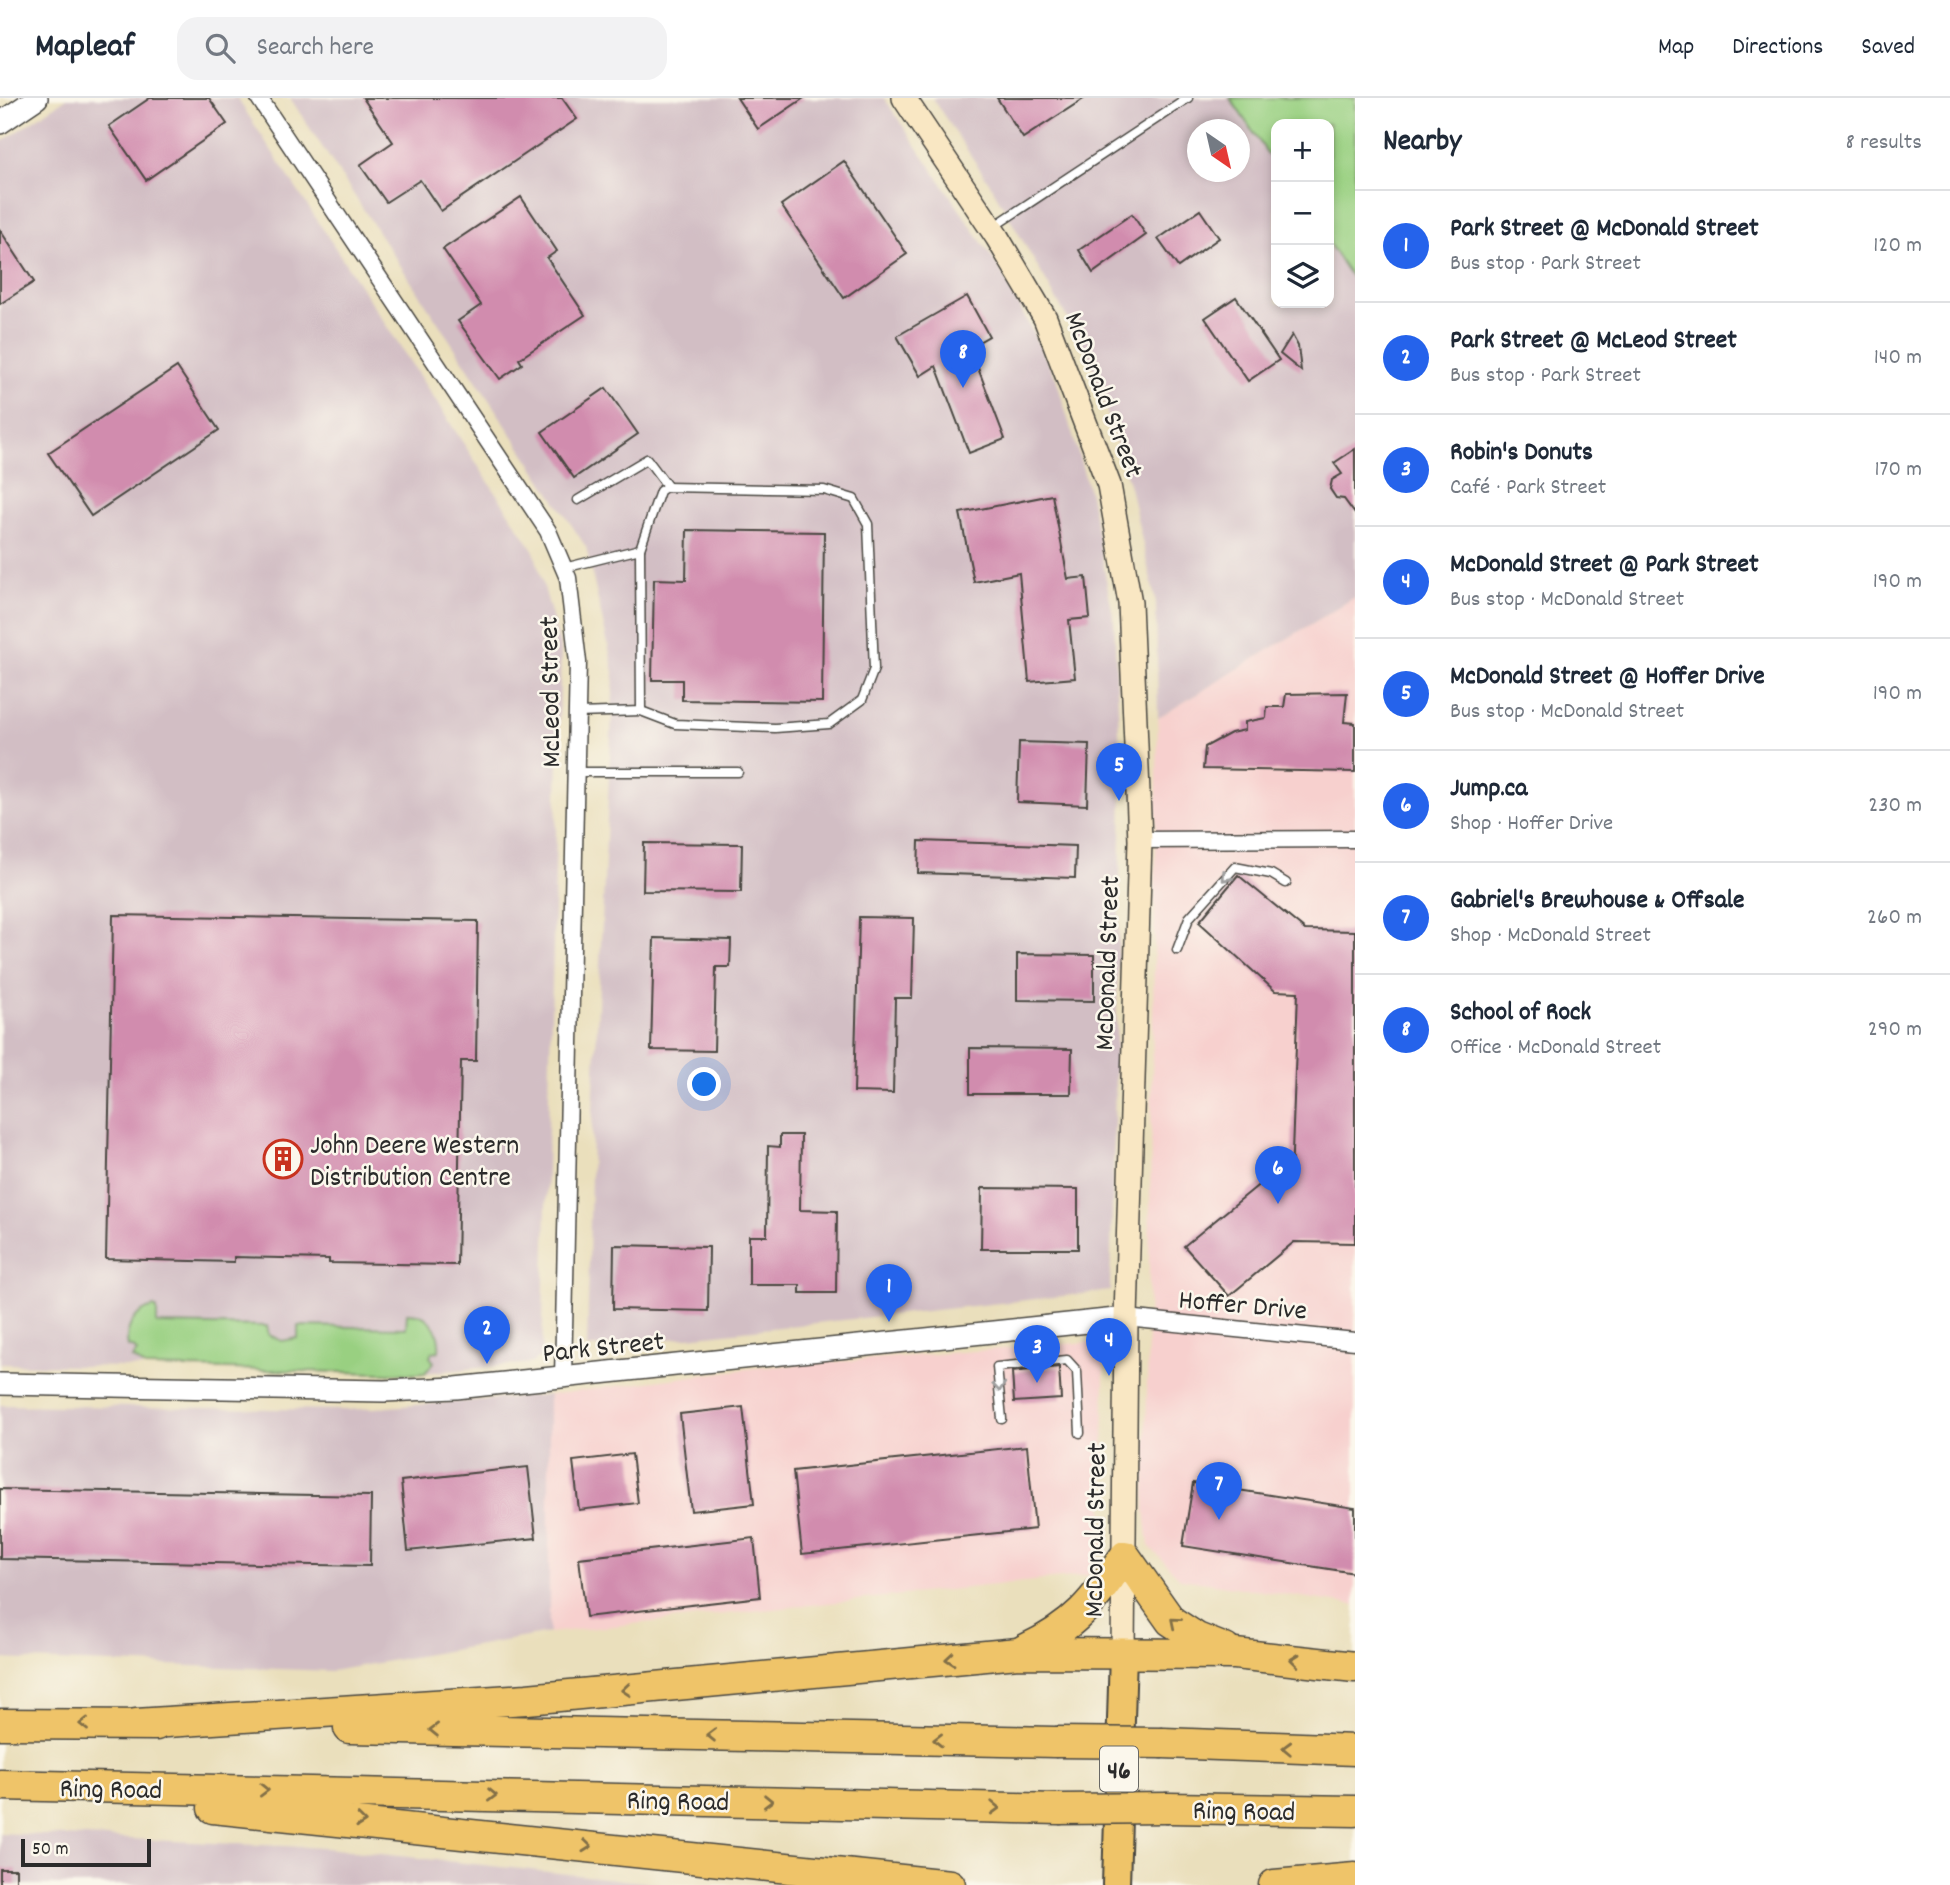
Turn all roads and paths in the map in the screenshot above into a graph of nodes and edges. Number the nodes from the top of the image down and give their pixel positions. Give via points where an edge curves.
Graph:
1 (37, 98) edge
2 (259, 98) edge
3 (904, 98) edge
4 (1188, 98) edge
5 (0, 123) edge
6 (991, 228) junction
7 (668, 488) junction
8 (578, 500) dead end
9 (640, 549) junction
10 (564, 568) junction
11 (641, 711) junction
12 (577, 713) junction
13 (576, 772) junction
14 (738, 772) dead end
15 (1355, 839) edge
16 (1140, 840) junction
17 (1286, 883) dead end
18 (1177, 950) dead end
19 (1126, 1318) junction
20 (1355, 1341) edge
21 (563, 1378) junction
22 (0, 1384) edge
23 (1002, 1419) dead end
24 (1080, 1433) dead end
25 (1125, 1556) junction
26 (1018, 1653) junction
27 (1123, 1653) junction
28 (1235, 1654) junction
29 (1355, 1667) edge
30 (0, 1724) edge
31 (136, 1724) junction
32 (1355, 1750) edge
33 (0, 1788) edge
34 (1355, 1811) edge
35 (1355, 1878) edge
36 (950, 1885) edge
37 (1116, 1885) edge
38 (1274, 1885) edge

1 - 5 street
2 - 10 street, McLeod Street via 548,530
3 - 6 main road, McDonald Street
4 - 6 lane
6 - 16 main road, McDonald Street via 1045,318 1110,485 1130,603
7 - 8 lane via 647,459
7 - 9 lane via 660,491
7 - 11 lane via 824,491 854,499 869,524 874,669 862,700 829,724 775,728 675,724
9 - 10 lane
9 - 11 lane
10 - 12 street, McLeod Street via 575,618
11 - 12 lane
12 - 13 street, McLeod Street
13 - 14 lane
13 - 21 street, McLeod Street
15 - 16 street
16 - 19 main road, McDonald Street
17 -> 18 lane via 1271,874 1235,867 1189,918
19 - 20 street, Hoffer Drive
19 - 21 street, Park Street
19 - 25 main road, McDonald Street
21 - 22 street, Park Street via 384,1391
24 -> 23 lane via 1077,1371 1067,1360 997,1367
25 - 26 highway via 1077,1618 1056,1635
25 - 27 main road, McDonald Street
28 -> 25 highway via 1171,1621
26 - 27 highway
26 -> 31 highway via 527,1699
27 - 28 highway
27 - 37 main road, McDonald Street / 46
29 -> 28 highway
31 -> 30 highway
32 -> 31 highway, bridge
33 -> 34 highway, Ring Road, bridge via 1059,1810
33 -> 36 highway via 297,1814
35 - 38 highway

